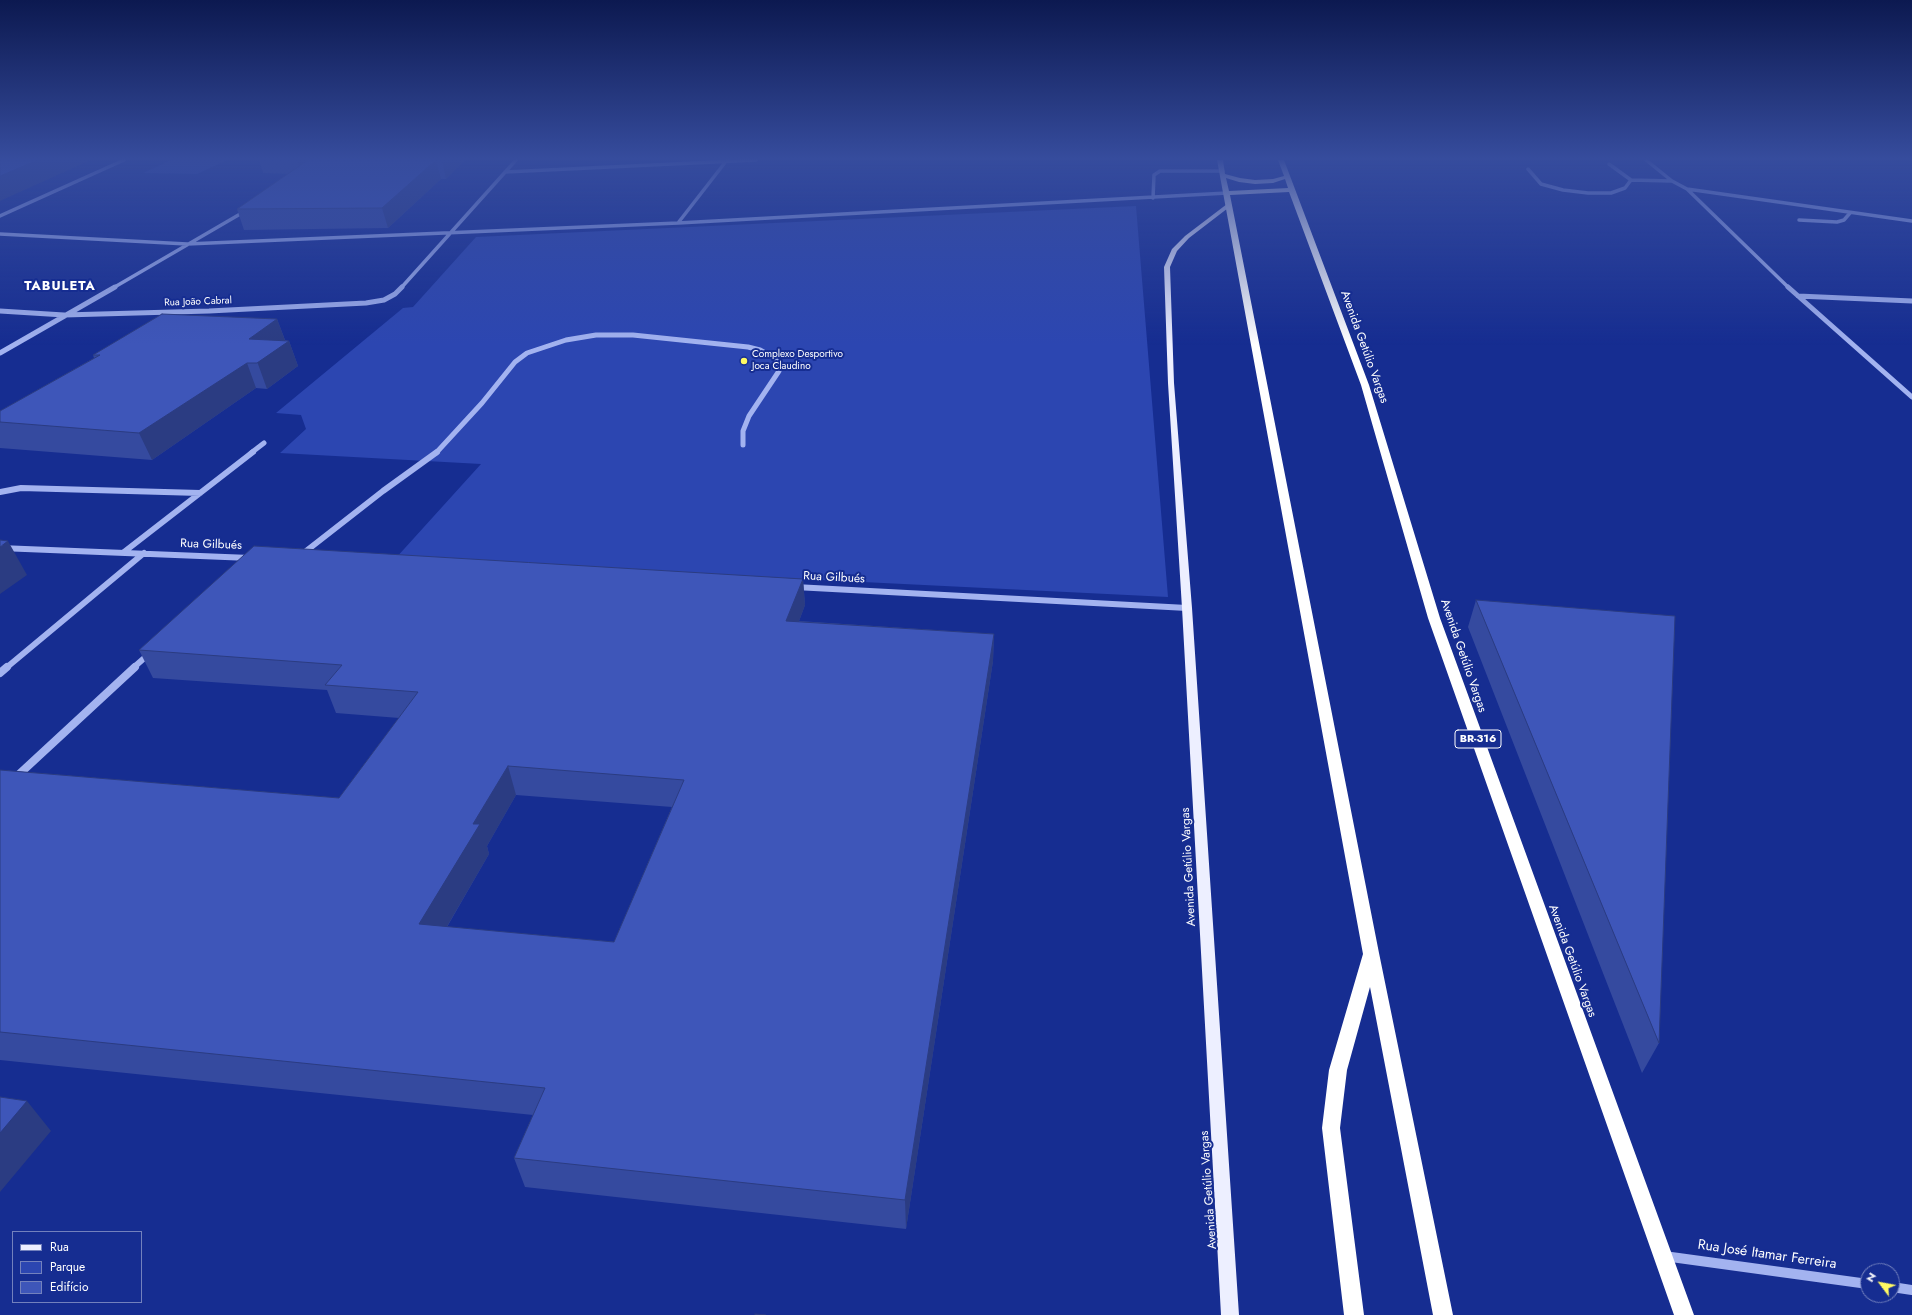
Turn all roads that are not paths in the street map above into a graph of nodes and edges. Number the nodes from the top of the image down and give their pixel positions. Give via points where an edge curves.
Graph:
1 (227, 221) edge
2 (460, 221) edge
3 (709, 221) edge
4 (1203, 221) edge
5 (1232, 221) edge
6 (1304, 221) edge
7 (1720, 221) edge
8 (1825, 221) edge
9 (1839, 221) edge
10 (678, 223) joint
11 (450, 233) junction
12 (0, 234) edge
13 (188, 244) junction
14 (1798, 296) junction
15 (1912, 301) edge
16 (0, 311) edge
17 (64, 315) junction
18 (0, 353) edge
19 (1912, 397) edge
20 (264, 443) dead end
21 (743, 445) dead end
22 (0, 492) edge
23 (200, 493) junction
24 (0, 548) edge
25 (124, 552) junction
26 (144, 553) junction
27 (302, 561) edge
28 (246, 563) edge
29 (790, 587) edge
30 (1187, 608) junction
31 (153, 650) edge
32 (0, 673) edge
33 (9, 784) edge
34 (1371, 953) junction
35 (1662, 1255) junction
36 (1860, 1283) edge
37 (1900, 1288) edge
38 (1912, 1290) edge
39 (1230, 1315) edge
40 (1354, 1315) edge
41 (1444, 1315) edge
42 (1684, 1315) edge

1 - 13 street
2 - 11 street
3 - 10 street
4 - 30 main road, Avenida Getúlio Vargas via 1174,250 1167,267 1171,383
5 - 34 highway
6 - 35 highway, Avenida Getúlio Vargas / BR-316 via 1365,385 1434,618
7 - 14 street
8 - 9 street
10 - 11 street
11 - 13 street
11 - 17 street, Rua João Cabral via 395,294 381,301
12 - 13 street
13 - 17 street
14 - 15 street
14 - 19 street
16 - 17 street, Rua João Cabral
17 - 18 street
20 - 23 street
21 - 27 street via 743,431 749,416 779,371 779,364 770,355 748,347 633,335 596,335 566,340 527,353 515,362 482,403 433,456 294,560
22 - 23 street via 21,488
23 - 25 street
24 - 25 street, Rua Gilbués
25 - 26 street, Rua Gilbués
26 - 28 street, Rua Gilbués via 255,558
26 - 32 street
29 - 30 street, Rua Gilbués
30 - 39 main road, Avenida Getúlio Vargas
31 - 33 street
34 - 40 highway via 1338,1070 1331,1128
34 - 41 highway
35 - 36 street, Rua José Itamar Ferreira
35 - 42 highway, Avenida Getúlio Vargas / BR-316
37 - 38 street

